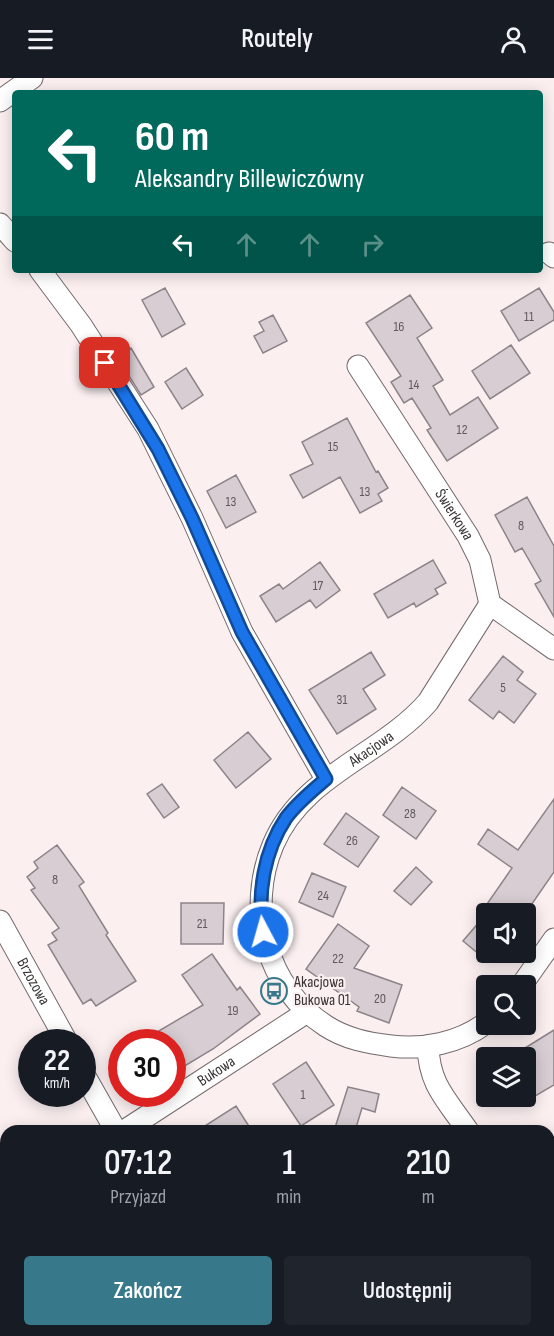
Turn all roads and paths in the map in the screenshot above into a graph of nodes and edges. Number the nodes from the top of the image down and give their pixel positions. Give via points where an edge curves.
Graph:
1 (32, 78) edge
2 (15, 90) edge
3 (0, 224) edge
4 (12, 238) edge
5 (42, 273) edge
6 (358, 366) dead end
7 (490, 604) junction
8 (554, 649) edge
9 (326, 779) junction
10 (0, 921) edge
11 (554, 939) edge
12 (529, 975) edge
13 (307, 1012) junction
14 (60, 1029) edge
15 (476, 1029) edge
16 (428, 1046) junction
17 (96, 1096) edge
18 (113, 1125) edge
19 (133, 1125) edge
20 (464, 1125) edge

1 - 2 street
3 - 4 street
5 - 9 street via 148,429 242,632
6 - 7 street, Świerkowa via 468,536 480,560
7 - 8 street
7 - 9 street, Akacjowa via 428,702 415,716
9 - 13 street, Akacjowa via 295,807 280,830 260,895 260,914 271,960
10 - 14 street, Brzozowa
11 - 12 street
13 - 16 street, Akacjowa via 345,1036 364,1042
13 - 19 street, Bukowa
15 - 16 street, Akacjowa
16 - 20 street via 434,1083
17 - 18 street

